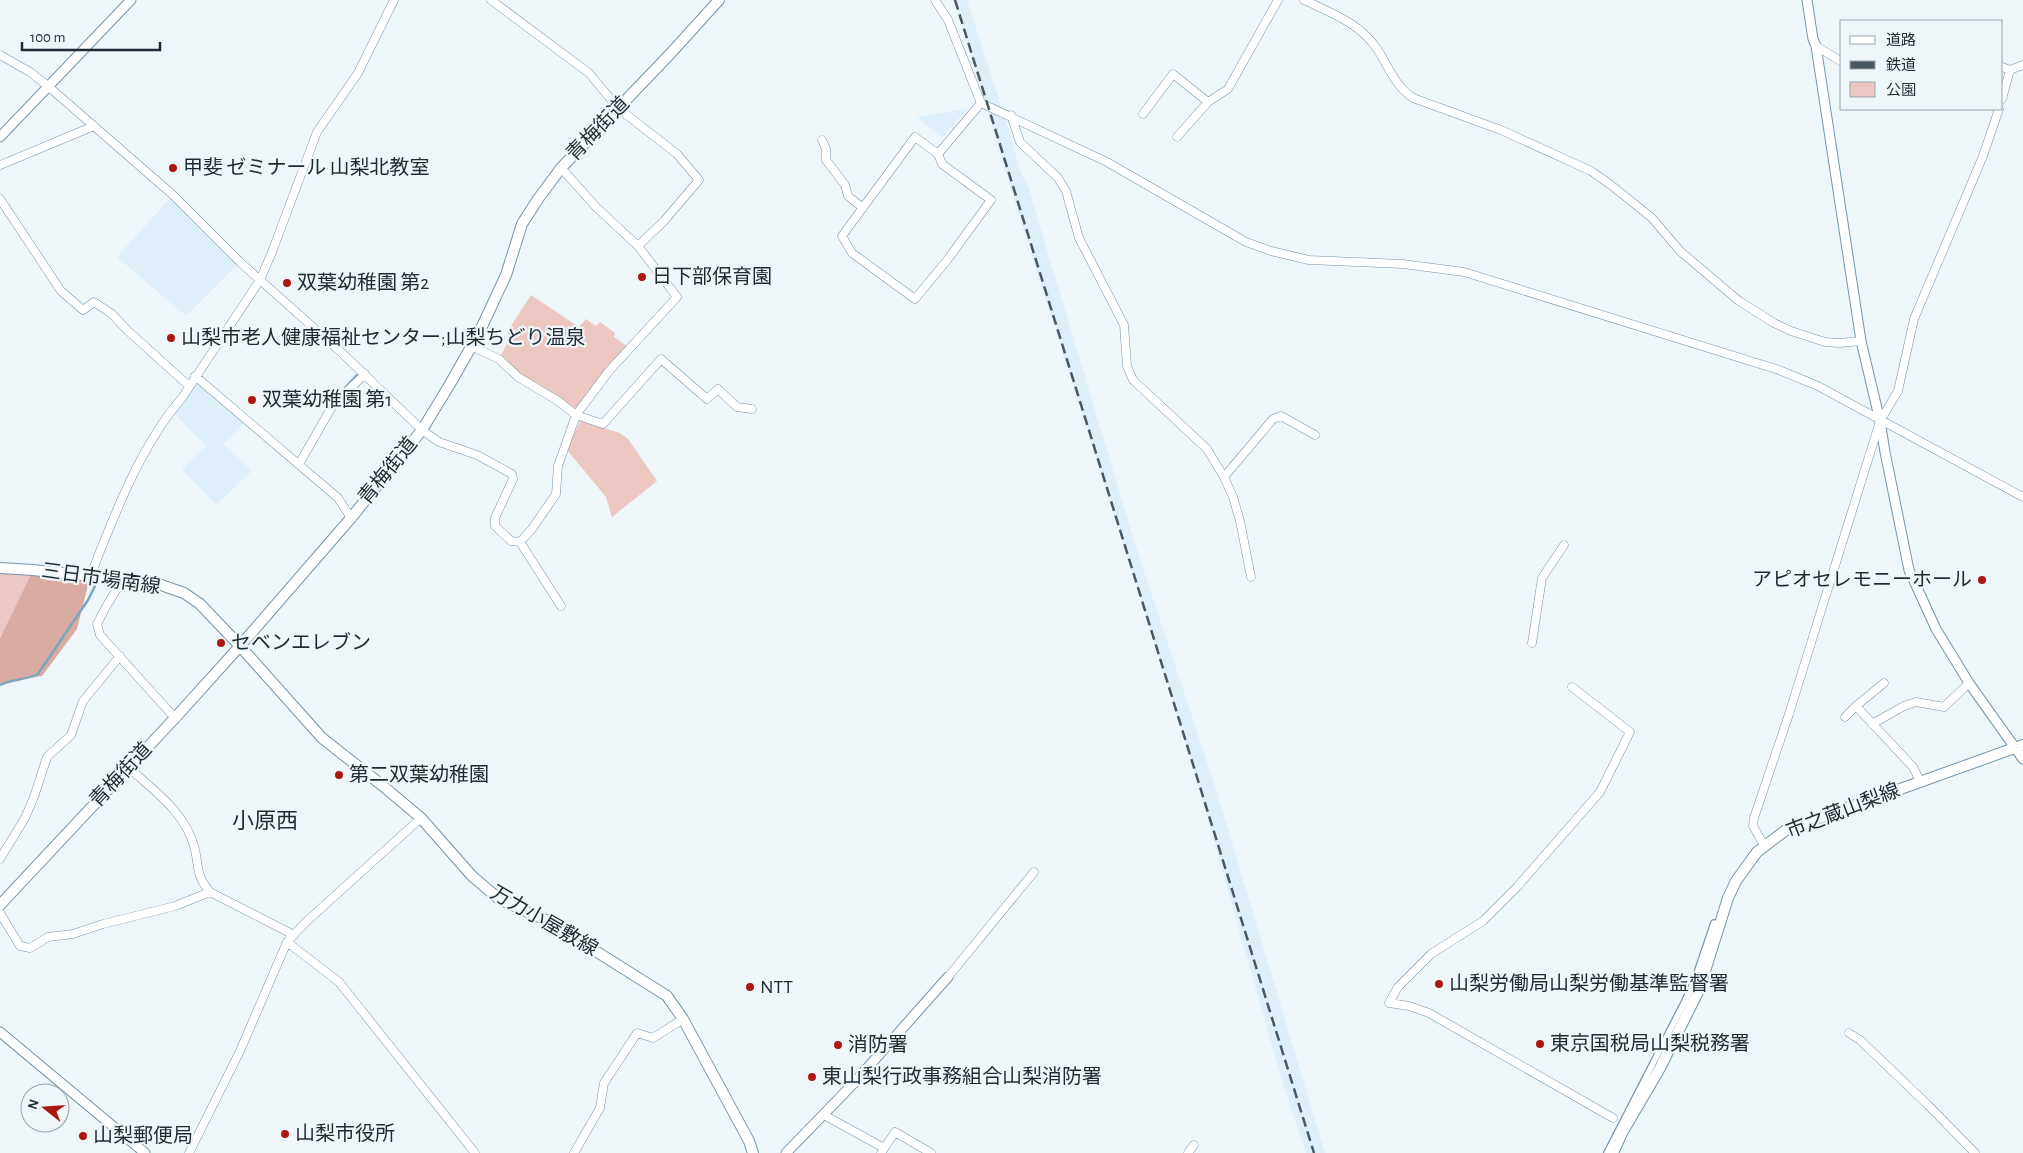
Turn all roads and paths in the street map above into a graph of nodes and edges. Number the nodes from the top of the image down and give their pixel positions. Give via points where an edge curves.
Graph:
1 (131, 0) edge
2 (394, 0) edge
3 (491, 0) edge
4 (718, 0) edge
5 (935, 0) edge
6 (1278, 0) edge
7 (1304, 0) edge
8 (1807, 0) edge
9 (1816, 46) junction
10 (0, 55) edge
11 (1840, 61) edge
12 (2023, 66) edge
13 (2003, 67) edge
14 (2010, 70) junction
15 (49, 88) junction
16 (2003, 95) edge
17 (1208, 102) junction
18 (981, 103) junction
19 (618, 108) junction
20 (1999, 110) edge
21 (1142, 114) dead end
22 (1011, 116) junction
23 (94, 126) junction
24 (1177, 136) dead end
25 (0, 137) edge
26 (822, 140) dead end
27 (938, 154) junction
28 (0, 165) edge
29 (561, 168) junction
30 (0, 199) edge
31 (862, 208) junction
32 (638, 246) junction
33 (260, 280) junction
34 (1861, 341) junction
35 (471, 346) junction
36 (365, 374) junction
37 (195, 376) junction
38 (189, 386) junction
39 (752, 410) dead end
40 (576, 415) junction
41 (1880, 421) junction
42 (422, 430) junction
43 (1315, 435) dead end
44 (299, 464) junction
45 (1224, 477) junction
46 (2023, 497) edge
47 (351, 518) junction
48 (520, 542) junction
49 (1564, 545) dead end
50 (0, 568) edge
51 (90, 577) junction
52 (1251, 577) dead end
53 (123, 580) junction
54 (562, 606) dead end
55 (1532, 643) dead end
56 (240, 646) junction
57 (120, 656) junction
58 (1884, 683) dead end
59 (1969, 683) junction
60 (1572, 687) dead end
61 (1856, 706) junction
62 (1845, 717) dead end
63 (175, 718) junction
64 (1872, 724) junction
65 (2018, 747) edge
66 (2023, 759) edge
67 (128, 767) junction
68 (1920, 781) junction
69 (421, 818) junction
70 (1764, 845) junction
71 (0, 859) edge
72 (1034, 872) dead end
73 (210, 892) junction
74 (0, 905) edge
75 (0, 913) edge
76 (1714, 923) dead end
77 (294, 934) junction
78 (288, 942) junction
79 (948, 977) joint
80 (683, 1019) junction
81 (0, 1032) edge
82 (1849, 1033) dead end
83 (824, 1115) junction
84 (1613, 1118) dead end
85 (1194, 1145) dead end
86 (882, 1151) edge
87 (145, 1153) edge
88 (189, 1153) edge
89 (474, 1153) edge
90 (574, 1153) edge
91 (753, 1153) edge
92 (786, 1153) edge
93 (931, 1153) edge
94 (1188, 1153) edge
95 (1606, 1153) edge
96 (1613, 1153) edge
97 (1975, 1153) edge

1 - 15 street
2 - 33 street via 358,73 317,132
3 - 19 street via 589,73
4 - 19 main road, 青梅街道
5 - 18 street via 948,20
6 - 17 street via 1228,89
7 - 34 street via 1349,21 1363,32 1377,48 1402,90 1413,98 1519,138 1612,184 1652,218 1680,251 1739,301 1774,323 1826,342
8 - 9 street
9 - 11 street
9 - 34 street
10 - 15 street via 30,72
12 - 14 street
13 - 14 street
14 - 16 street
15 - 23 street
15 - 25 street
17 - 21 street via 1173,74
17 - 24 street
18 - 22 street
18 - 27 street
19 - 29 main road, 青梅街道
19 - 32 street via 677,154 698,180
20 - 41 street via 1983,156 1914,319 1898,391
22 - 41 street via 1107,162 1246,242 1309,260 1403,264 1464,272 1779,370 1818,386
22 - 45 street via 1020,142 1058,178 1066,191 1079,238 1124,324 1127,366 1133,380 1207,449
23 - 28 street
23 - 33 street via 173,195
26 - 31 street via 826,160 845,185 848,196
27 - 31 street via 915,137
27 - 31 street via 942,164 991,200 915,299 852,253 842,236
29 - 32 street
29 - 35 main road, 青梅街道 via 522,224 506,275
30 - 38 street via 62,291 82,310 94,302 112,314
32 - 40 street via 677,297 609,371
33 - 36 street
33 - 37 street
34 - 41 street
35 - 40 street via 499,359 518,376
35 - 42 main road, 青梅街道
36 - 42 street
36 - 44 street via 333,405
37 - 38 street
37 - 44 street
38 - 51 street via 171,410 129,484
39 - 40 street via 738,407 718,389 707,399 661,359 603,424
40 - 48 street via 558,466 556,494
41 - 46 street
41 - 59 street via 1909,570 1936,629
41 - 70 street via 1754,818 1753,826
42 - 47 main road, 青梅街道
42 - 48 street via 439,442 478,455 512,474 514,479 494,518 495,526 512,540
43 - 45 street via 1281,416 1273,419
44 - 47 street via 338,498
45 - 52 street via 1240,521
47 - 56 main road, 青梅街道
48 - 54 street
49 - 55 street via 1542,578
50 - 51 main road, 三日市場南線
51 - 53 main road, 三日市場南線
53 - 56 main road, 三日市場南線 via 161,585 184,593 208,610
53 - 57 street via 97,624 100,635
56 - 63 main road, 青梅街道
56 - 69 main road, 万力小屋敷線 via 322,738
57 - 63 street
57 - 71 street via 83,701 71,735 47,757 26,818
58 - 61 street
59 - 64 street via 1944,707 1916,702
59 - 65 street
60 - 84 street via 1630,732 1600,792 1505,901 1482,921 1431,954 1398,987 1389,1003 1429,1013
61 - 62 street
61 - 64 street
63 - 67 main road, 青梅街道
64 - 68 street via 1913,767
65 - 66 street
65 - 68 main road, 市之蔵山梨線
67 - 73 street via 182,820 194,846 200,881
67 - 74 main road, 青梅街道
68 - 70 main road, 市之蔵山梨線 via 1786,830
69 - 77 street
69 - 80 main road, 万力小屋敷線 via 472,876 500,899 548,921 657,989 667,996
70 - 96 main road, 市之蔵山梨線 via 1749,860 1736,881 1699,990
72 - 79 street
73 - 75 street via 175,906 73,934 48,937 30,948 20,946
73 - 77 street
76 - 95 street via 1685,1001
77 - 78 street
78 - 88 street via 240,1051
78 - 89 street via 339,982
79 - 83 street
80 - 90 street via 652,1038 637,1033 604,1083 600,1108
80 - 91 main road, 万力小屋敷線
81 - 87 street
82 - 97 street via 1860,1040
83 - 86 street
83 - 92 street
85 - 94 street
86 - 93 street via 895,1132

